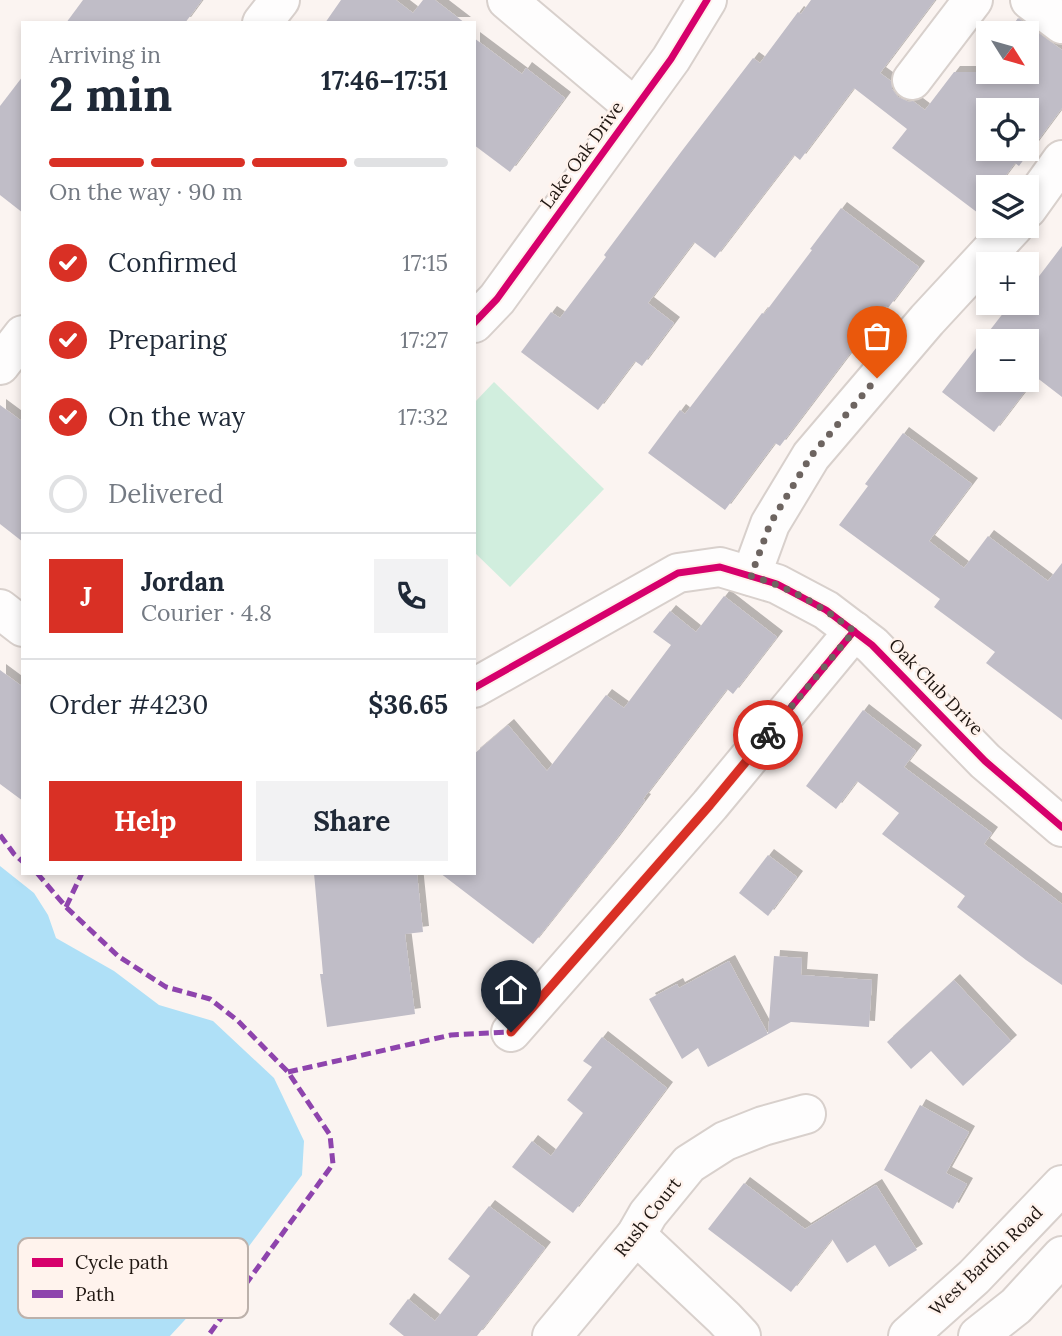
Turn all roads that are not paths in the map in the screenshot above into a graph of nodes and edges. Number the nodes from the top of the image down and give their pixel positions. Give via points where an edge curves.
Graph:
1 (280, 0) edge
2 (507, 0) edge
3 (707, 0) edge
4 (730, 0) edge
5 (973, 0) edge
6 (1030, 0) edge
7 (264, 21) edge
8 (1062, 24) edge
9 (671, 59) junction
10 (912, 80) dead end
11 (635, 108) junction
12 (1062, 160) edge
13 (1039, 192) edge
14 (1003, 238) edge
15 (476, 321) edge
16 (21, 338) edge
17 (0, 365) edge
18 (751, 576) junction
19 (0, 609) edge
20 (21, 625) edge
21 (854, 631) junction
22 (476, 687) edge
23 (1062, 827) edge
24 (511, 1032) dead end
25 (806, 1114) dead end
26 (1062, 1185) edge
27 (636, 1235) junction
28 (1062, 1256) edge
29 (552, 1336) edge
30 (741, 1336) edge
31 (908, 1336) edge
32 (978, 1336) edge

1 - 7 street
2 - 11 street
3 - 9 street, Lake Oak Drive
4 - 9 street, Lake Oak Drive
5 - 10 street
6 - 8 street
9 - 11 street, Lake Oak Drive
11 - 15 street, Lake Oak Drive via 497,299
12 - 13 street
14 - 18 street via 811,456 770,524
16 - 17 street
18 - 21 street, Oak Club Drive via 826,610
18 - 22 street, Oak Club Drive via 720,567 678,573
19 - 20 street
21 - 23 street, Oak Club Drive via 985,761
21 - 24 street via 710,805
25 - 27 street, Rush Court via 725,1141 689,1164
26 - 31 street, West Bardin Road via 974,1277
27 - 29 street, Rush Court
27 - 30 street
28 - 32 street via 1016,1306

